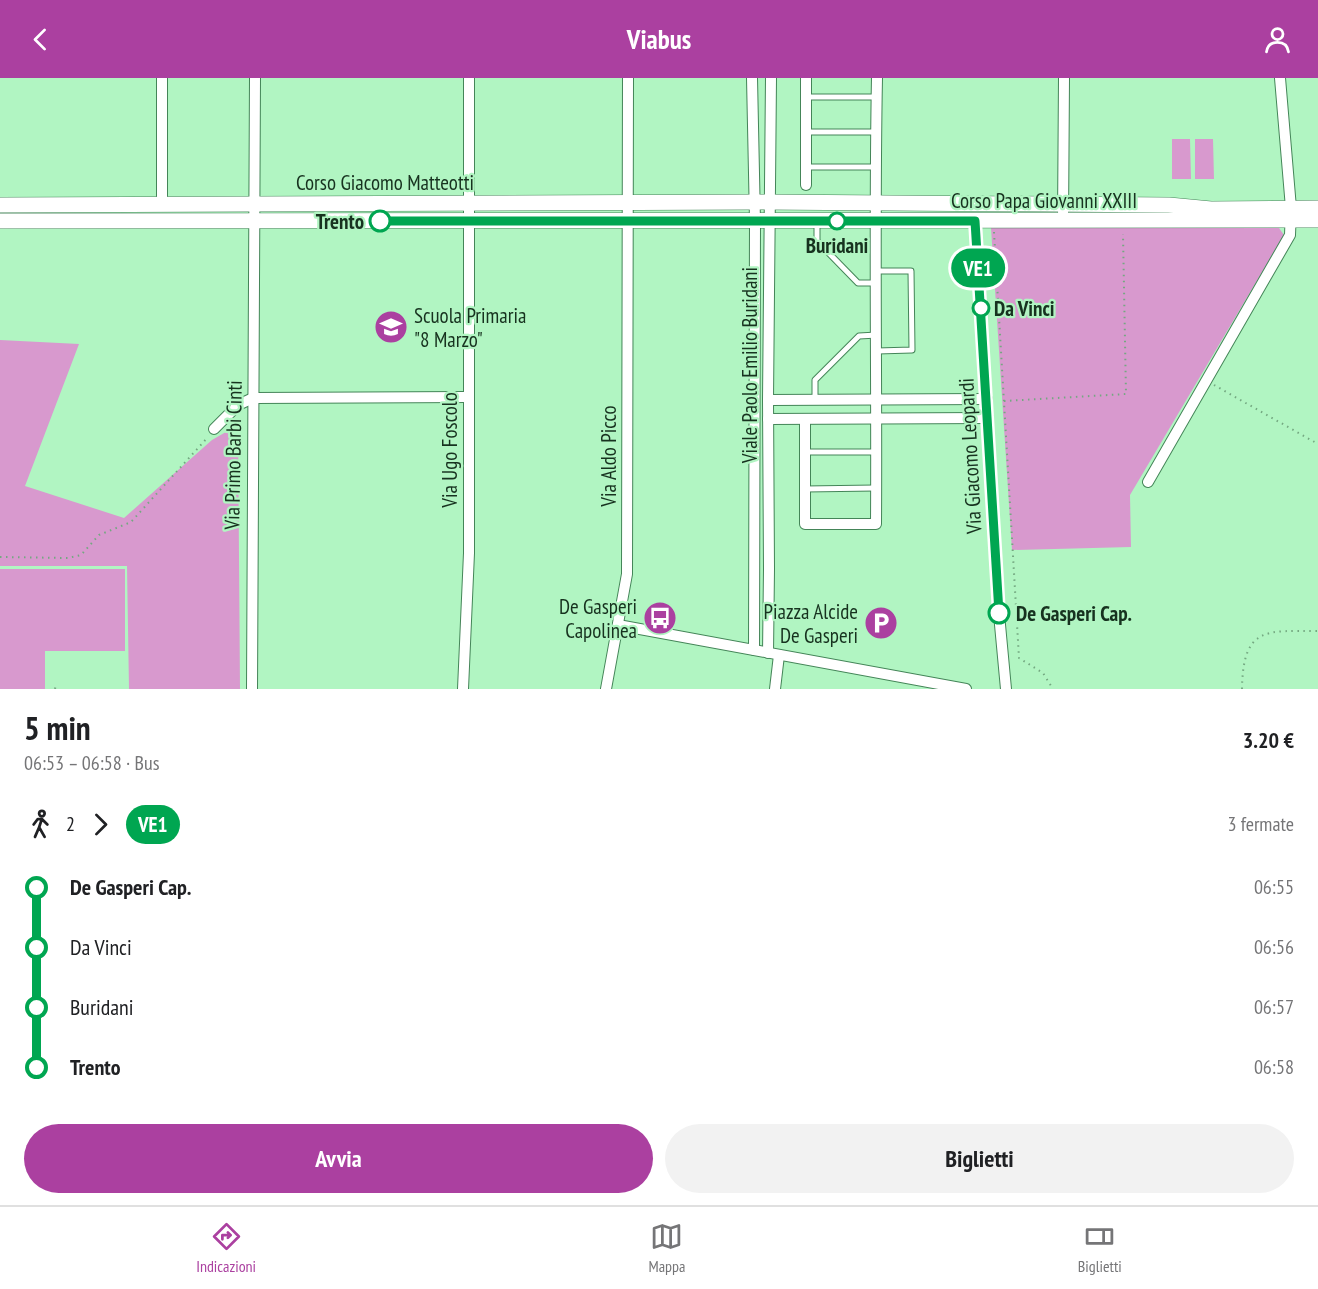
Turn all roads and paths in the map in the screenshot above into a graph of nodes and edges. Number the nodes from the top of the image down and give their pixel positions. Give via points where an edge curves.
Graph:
1 (162, 78) edge
2 (255, 78) edge
3 (469, 78) edge
4 (628, 78) edge
5 (752, 78) edge
6 (771, 78) edge
7 (806, 78) edge
8 (877, 78) edge
9 (1064, 78) edge
10 (1280, 78) edge
11 (806, 97) junction
12 (877, 97) junction
13 (806, 132) junction
14 (877, 132) junction
15 (806, 167) junction
16 (877, 167) junction
17 (806, 185) dead end
18 (628, 202) junction
19 (754, 202) junction
20 (770, 202) junction
21 (255, 203) junction
22 (162, 204) junction
23 (876, 204) junction
24 (0, 205) edge
25 (1063, 205) junction
26 (1318, 208) edge
27 (469, 212) junction
28 (1291, 214) junction
29 (1318, 220) edge
30 (0, 221) edge
31 (255, 221) junction
32 (628, 221) junction
33 (762, 221) junction
34 (817, 221) junction
35 (875, 221) junction
36 (975, 221) junction
37 (1063, 221) junction
38 (994, 232) dead end
39 (1123, 233) dead end
40 (876, 271) junction
41 (876, 283) junction
42 (877, 335) junction
43 (877, 351) junction
44 (1207, 380) junction
45 (468, 397) junction
46 (253, 398) junction
47 (878, 399) junction
48 (987, 399) junction
49 (768, 400) junction
50 (815, 400) junction
51 (1004, 400) junction
52 (988, 418) junction
53 (768, 419) junction
54 (805, 419) junction
55 (877, 419) junction
56 (214, 429) joint
57 (1318, 444) edge
58 (805, 452) junction
59 (877, 452) junction
60 (1148, 482) dead end
61 (877, 488) junction
62 (805, 489) junction
63 (0, 557) edge
64 (618, 625) junction
65 (1318, 631) edge
66 (754, 650) junction
67 (773, 654) junction
68 (56, 684) dead end
69 (55, 689) edge
70 (252, 689) edge
71 (462, 689) edge
72 (606, 689) edge
73 (774, 689) edge
74 (966, 689) edge
75 (1006, 689) edge
76 (1053, 689) edge
77 (1242, 689) edge

1 - 22 street
2 - 21 street, Via Primo Barbi Cinti
3 - 27 street, Via Ugo Foscolo
4 - 18 street, Via Aldo Picco
5 - 19 street, Viale Paolo Emilio Buridani
6 - 20 street, Viale Paolo Emilio Buridani
7 - 11 street
8 - 12 street
9 - 25 street
10 - 28 street
11 - 12 lane
11 - 13 street
12 - 14 street
13 - 14 lane
13 - 15 street
14 - 16 street
15 - 16 lane
15 - 17 street
16 - 23 street
18 - 19 street, Corso Giacomo Matteotti
18 - 27 street, Corso Giacomo Matteotti
18 - 32 street, Via Aldo Picco
19 - 20 street, Corso Giacomo Matteotti
19 - 33 street, Viale Paolo Emilio Buridani
20 - 23 street, Corso Papa Giovanni XXIII
20 - 33 street, Viale Paolo Emilio Buridani
21 - 22 street, Corso Giacomo Matteotti
21 - 27 street, Corso Giacomo Matteotti
21 - 31 street, Via Primo Barbi Cinti
22 - 24 street, Corso Giacomo Matteotti
23 - 25 street, Corso Papa Giovanni XXIII
23 - 35 street
25 - 28 street, Corso Papa Giovanni XXIII via 1169,205
25 - 37 street
26 - 28 street, Corso Papa Giovanni XXIII
27 - 31 street, Corso Giacomo Matteotti
27 - 32 street, Corso Giacomo Matteotti
27 - 45 street, Via Ugo Foscolo
28 - 29 street, Corso Papa Giovanni XXIII
28 - 37 street, Corso Papa Giovanni XXIII
28 - 44 street via 1290,235
30 - 31 street, Corso Giacomo Matteotti
31 - 46 street, Via Primo Barbi Cinti
32 - 33 street, Corso Giacomo Matteotti
32 - 64 street, Via Aldo Picco via 627,574
33 - 34 street, Corso Papa Giovanni XXIII
33 - 49 street, Viale Paolo Emilio Buridani
33 - 66 street, Viale Paolo Emilio Buridani
34 - 35 street, Corso Papa Giovanni XXIII
34 - 41 lane via 817,241 858,283
35 - 36 street, Corso Papa Giovanni XXIII
35 - 40 street
36 - 37 street, Corso Papa Giovanni XXIII
36 - 48 street, Via Giacomo Leopardi
38 - 51 path
39 - 51 path via 1126,394
40 - 41 street
40 - 43 lane via 910,271 912,350
41 - 42 street
42 - 43 street
42 - 50 lane via 859,336 815,380
43 - 47 street
44 - 57 path
44 - 60 street
45 - 46 street
45 - 71 street, Via Ugo Foscolo via 469,553
46 - 56 street via 238,405
46 - 70 street, Via Primo Barbi Cinti
47 - 48 street
47 - 50 street
47 - 55 street
48 - 52 street, Via Giacomo Leopardi
49 - 50 street
49 - 53 street, Viale Paolo Emilio Buridani
51 - 76 path via 1019,658 1043,673
52 - 55 street
52 - 75 street, Via Giacomo Leopardi
53 - 54 street
53 - 67 street, Viale Paolo Emilio Buridani
54 - 55 street
54 - 58 street
55 - 59 street
56 - 63 path via 131,522 99,535 81,555
58 - 59 lane
58 - 62 street
59 - 61 street
61 - 62 lane
61 - 62 street via 876,524 805,524
64 - 66 street
64 - 72 street, Via Aldo Picco
65 - 77 path via 1272,631 1258,638 1248,649
66 - 67 street
67 - 73 street, Viale Paolo Emilio Buridani
67 - 74 street
68 - 69 path

